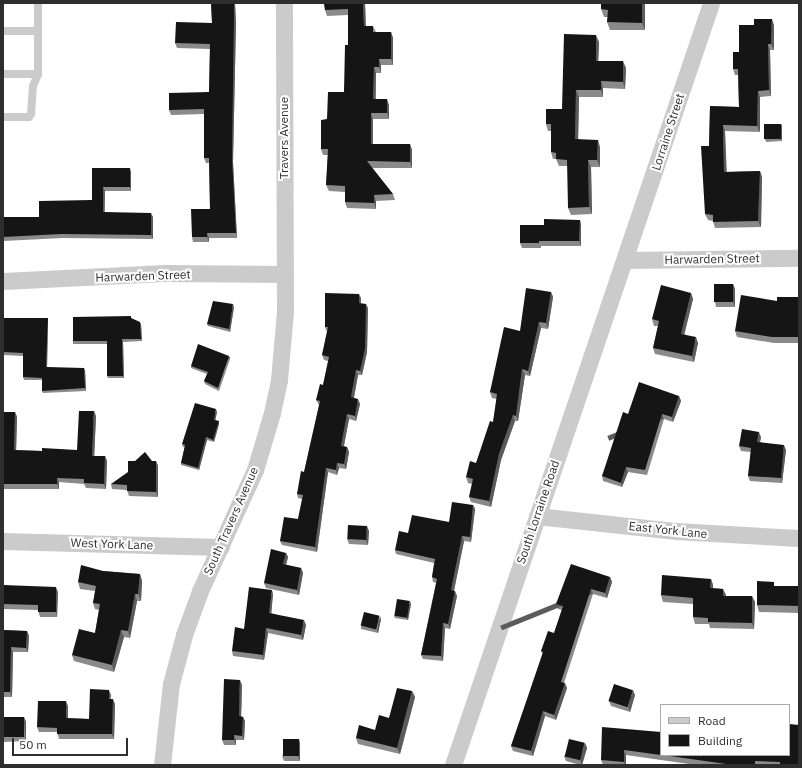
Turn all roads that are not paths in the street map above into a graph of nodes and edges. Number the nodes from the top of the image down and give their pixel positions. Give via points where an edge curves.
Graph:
1 (38, 3) edge
2 (284, 3) edge
3 (711, 3) edge
4 (3, 31) edge
5 (38, 31) junction
6 (3, 74) edge
7 (38, 74) junction
8 (3, 117) edge
9 (799, 258) edge
10 (625, 260) junction
11 (284, 274) junction
12 (3, 281) edge
13 (537, 516) junction
14 (799, 538) edge
15 (3, 541) edge
16 (221, 547) junction
17 (162, 765) edge
18 (453, 765) edge

1 - 5 lane
2 - 11 street, Travers Avenue
3 - 10 street, Lorraine Street
4 - 5 lane
5 - 7 lane
6 - 7 lane
7 - 8 lane via 33,86 31,114 28,117
9 - 10 street, Harwarden Street
10 - 13 street, South Lorraine Road
11 - 12 street, Harwarden Street via 164,273
11 - 16 street, South Travers Avenue via 283,347 272,413 255,470
13 - 14 street, East York Lane via 676,531
13 - 18 street, South Lorraine Road
15 - 16 street, West York Lane
16 - 17 street, South Travers Avenue via 200,591 177,660 166,721

